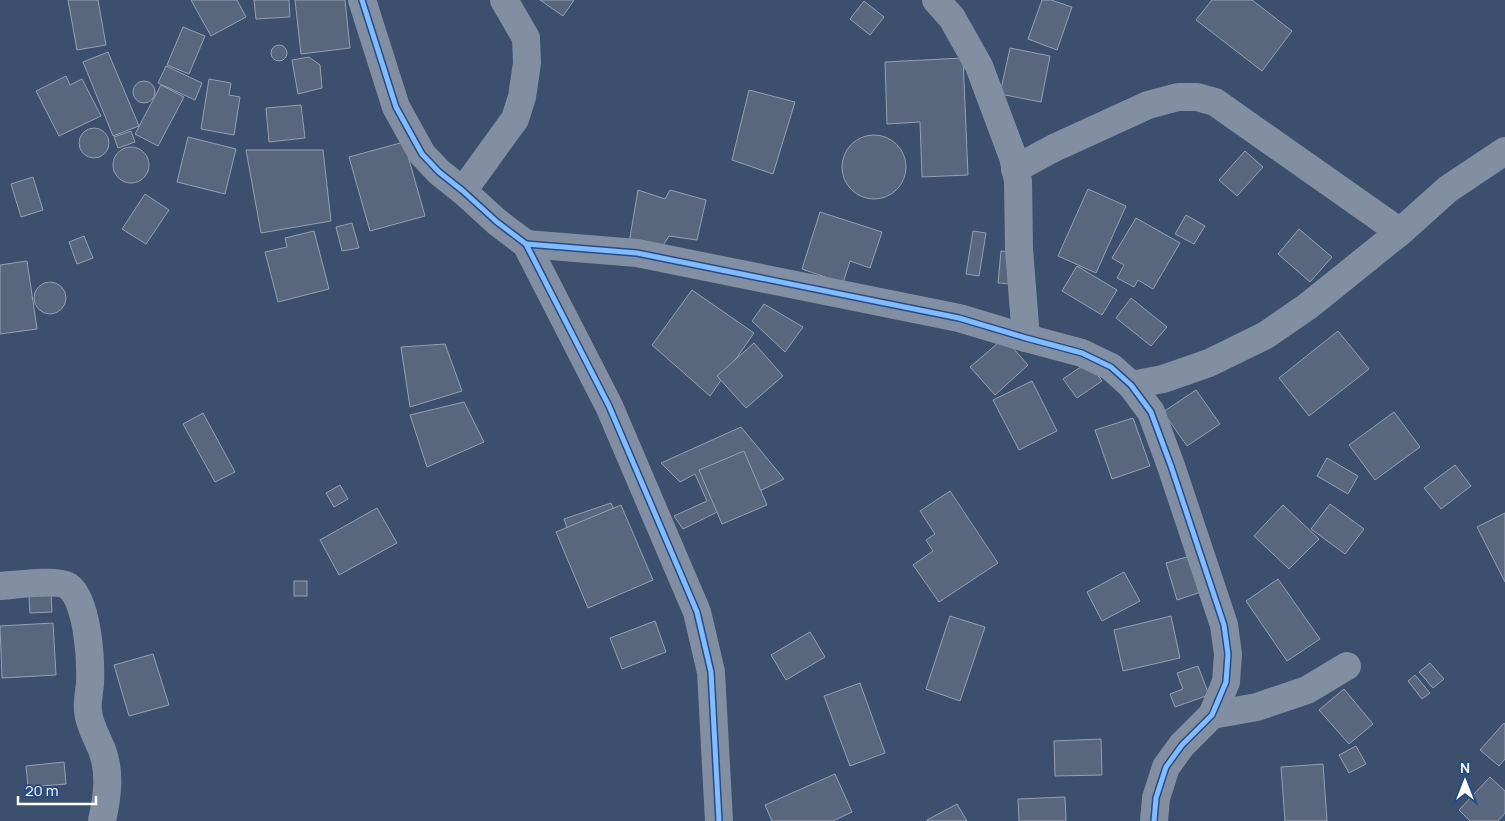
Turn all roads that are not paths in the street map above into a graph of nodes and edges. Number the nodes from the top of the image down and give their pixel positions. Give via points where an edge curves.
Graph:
1 (362, 0) edge
2 (504, 0) edge
3 (936, 0) edge
4 (1505, 151) edge
5 (1015, 169) junction
6 (463, 192) junction
7 (1400, 232) junction
8 (526, 244) junction
9 (1026, 338) junction
10 (1131, 385) junction
11 (0, 586) edge
12 (1346, 666) dead end
13 (1212, 715) junction
14 (102, 821) edge
15 (719, 821) edge
16 (1154, 821) edge

1 - 6 street via 396,107 422,154
2 - 6 street via 526,38 527,63 522,97 515,120
3 - 5 street via 952,18 979,66
4 - 7 street via 1448,189
5 - 7 street via 1148,105 1178,97 1197,97 1215,102
5 - 9 street
6 - 8 street
7 - 10 street via 1308,306 1266,335 1209,363 1163,379
8 - 9 street via 646,255 959,318
8 - 15 street via 609,406 697,612 711,672
9 - 10 street via 1082,353 1112,367
10 - 13 street via 1151,412 1224,625 1228,654 1226,682
11 - 14 street via 55,582 76,594 87,631 90,660 88,711 108,773
12 - 13 street via 1307,690 1257,707
13 - 16 street via 1182,745 1166,768 1156,798

